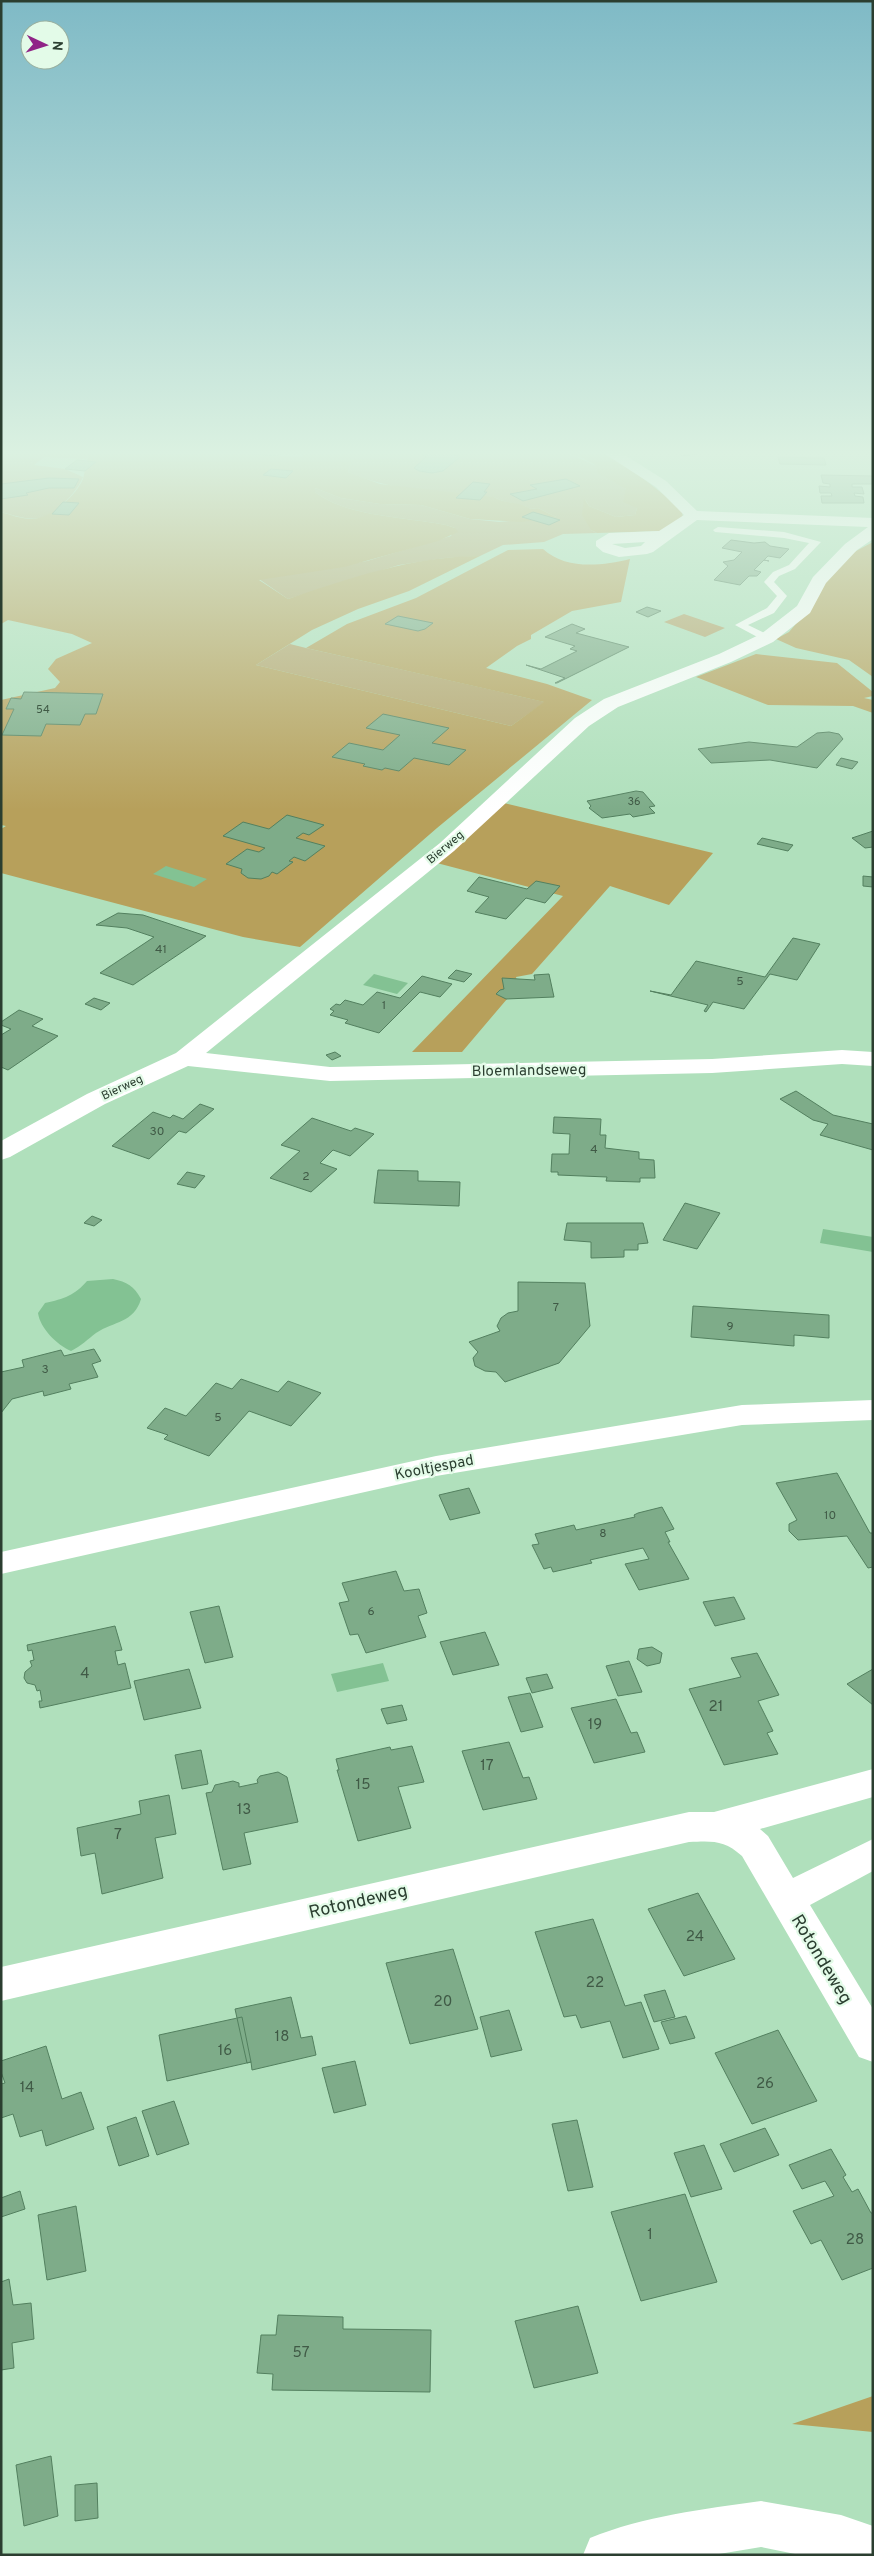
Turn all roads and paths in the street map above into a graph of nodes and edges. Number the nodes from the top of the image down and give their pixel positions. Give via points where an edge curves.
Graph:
1 (783, 571) edge
2 (828, 571) edge
3 (768, 638) junction
4 (185, 1058) junction
5 (873, 1059) edge
6 (1, 1152) edge
7 (873, 1410) edge
8 (1, 1563) edge
9 (873, 1783) edge
10 (717, 1826) junction
11 (873, 1854) edge
12 (786, 1899) junction
13 (1, 1984) edge
14 (873, 2046) edge
15 (873, 2550) edge
16 (607, 2555) edge

1 - 3 lane via 769,582 782,596 780,601 772,610 740,624
2 - 3 street, Bierweg via 804,609
3 - 4 street, Bierweg via 610,703 582,722 446,847
4 - 5 street, Bloemlandseweg via 330,1074 712,1066 842,1057
4 - 6 street, Bierweg via 96,1099
7 - 8 street, Kooltjespad via 742,1415 436,1466
9 - 10 street, Rotondeweg
10 - 12 street, Rotondeweg via 742,1833 755,1846
10 - 13 street, Rotondeweg via 679,1829 86,1962
11 - 12 street, Rotondeweg
12 - 14 street, Rotondeweg
15 - 16 street via 841,2539 761,2524 682,2536

